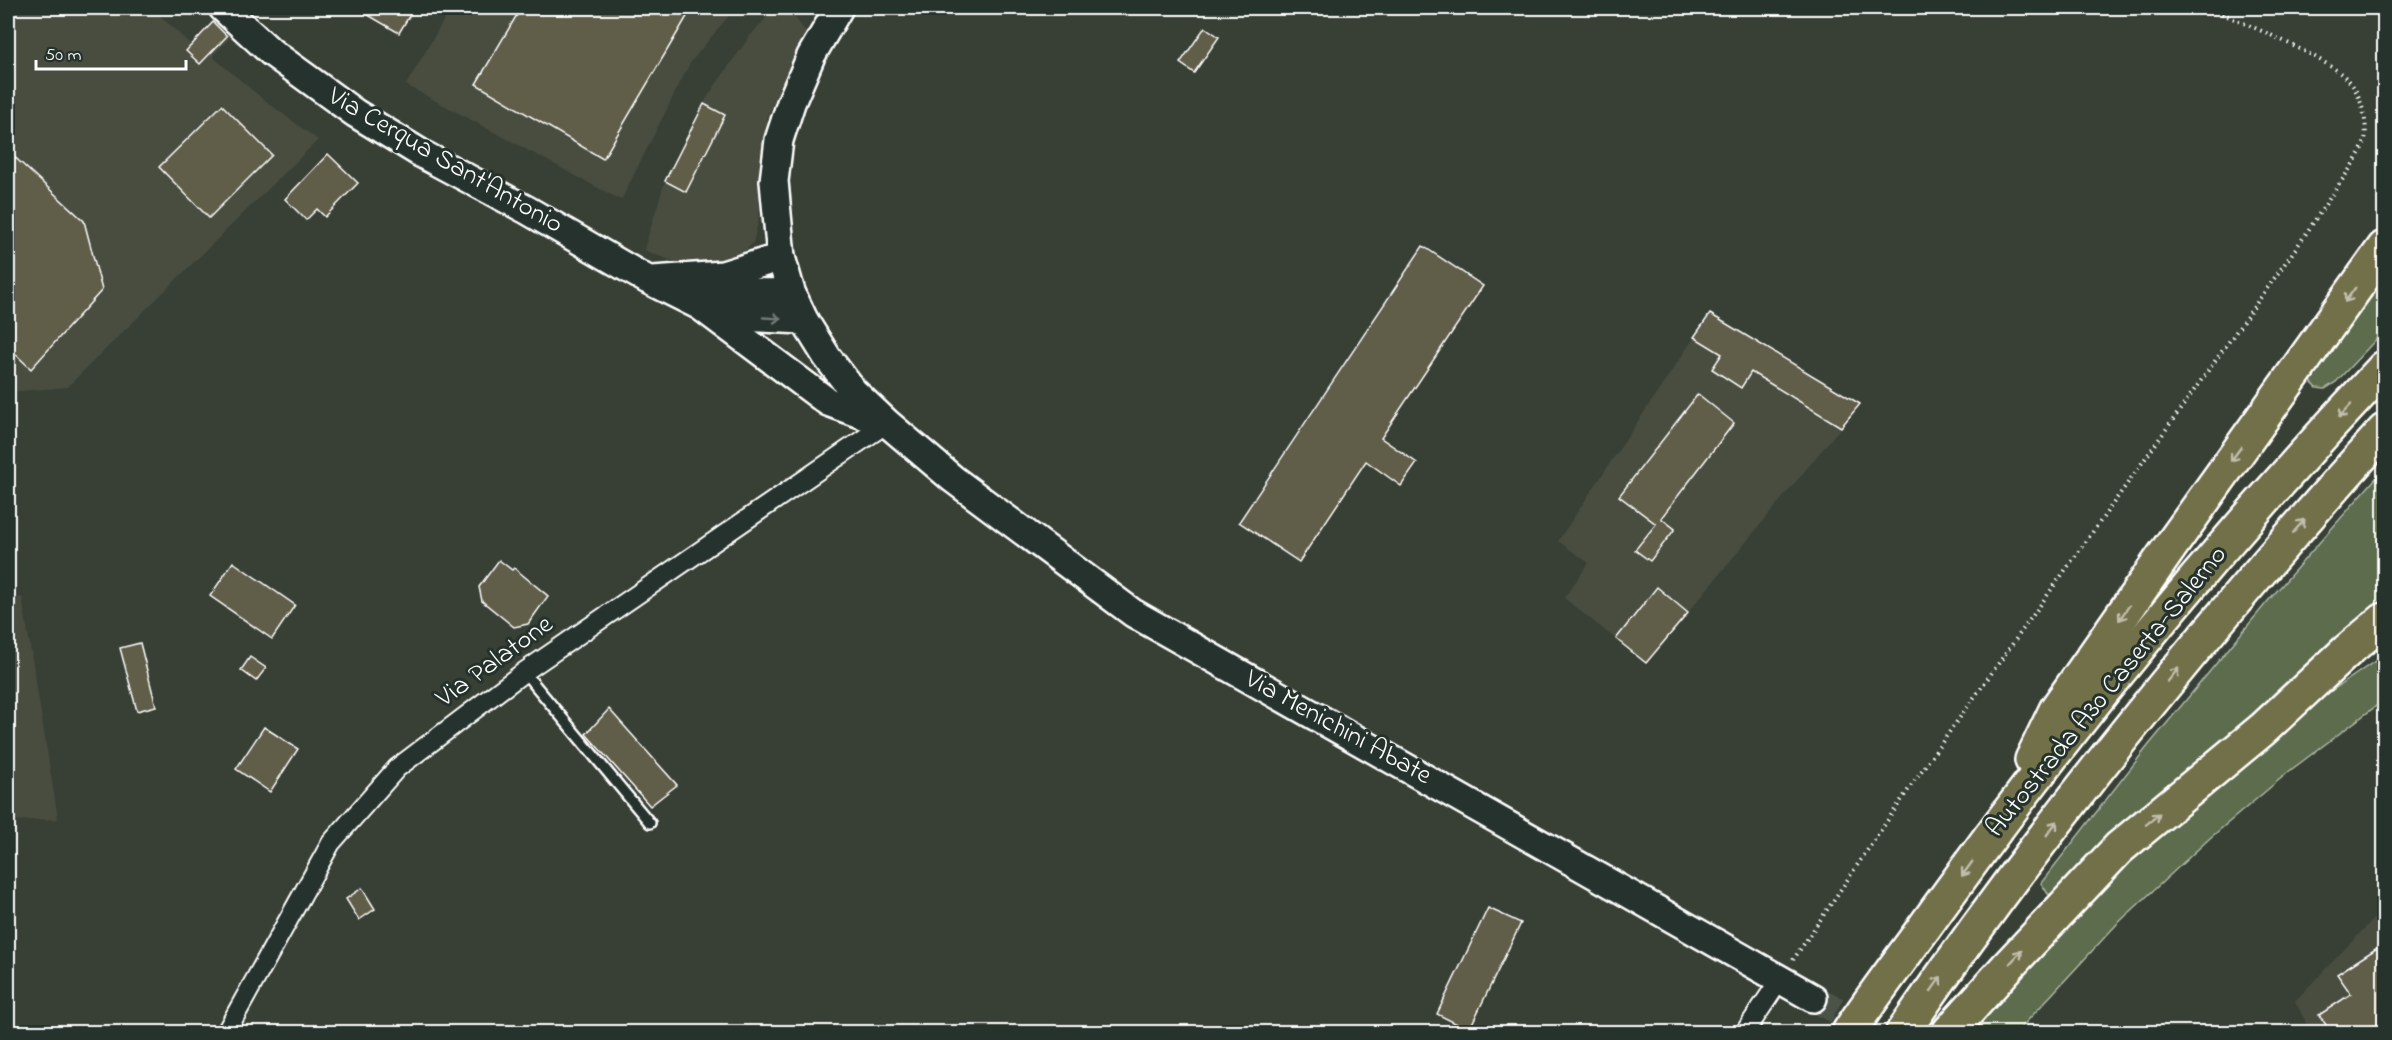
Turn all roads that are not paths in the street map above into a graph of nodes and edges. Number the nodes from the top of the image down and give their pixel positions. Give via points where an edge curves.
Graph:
1 (223, 8) edge
2 (839, 8) edge
3 (2385, 248) edge
4 (781, 257) junction
5 (687, 279) junction
6 (648, 280) junction
7 (791, 292) junction
8 (700, 306) junction
9 (804, 320) junction
10 (2385, 368) edge
11 (887, 423) junction
12 (2385, 431) edge
13 (2385, 620) edge
14 (2385, 644) edge
15 (524, 672) junction
16 (2263, 729) junction
17 (2006, 813) junction
18 (650, 823) dead end
19 (1779, 981) junction
20 (1813, 998) tunnel mouth
21 (226, 1032) edge
22 (1745, 1032) edge
23 (1849, 1032) edge
24 (1903, 1032) edge
25 (1949, 1032) edge

1 - 6 street, Via Cerqua Sant'Antonio via 271,52 355,114
2 - 4 street, Via Menichini Abate via 811,57 779,141 774,181
3 -> 17 highway via 2056,710
4 - 5 street via 723,275
4 - 7 street, Via Menichini Abate
5 - 6 street
5 - 7 street via 727,289
6 - 8 street, Via Cerqua Sant'Antonio
7 - 9 street, Via Menichini Abate
8 -> 9 street, Via Cerqua Sant'Antonio via 740,317
8 - 11 street, Via Cerqua Sant'Antonio via 828,402
9 - 11 street, Via Menichini Abate via 853,390
10 -> 17 highway, Autostrada A30 Caserta-Salerno via 2192,583
11 - 15 street, Via Palatone
11 - 19 street, Via Menichini Abate via 953,480 1133,614
24 -> 12 highway, Autostrada A30 Caserta-Salerno via 2103,761 2222,614
13 - 16 highway
14 - 16 highway
15 - 18 lane
15 - 21 street, Via Palatone via 397,768 331,843
25 -> 16 highway via 2119,848
17 -> 23 highway, Autostrada A30 Caserta-Salerno
19 - 20 street, Via Menichini Abate
19 - 22 street

